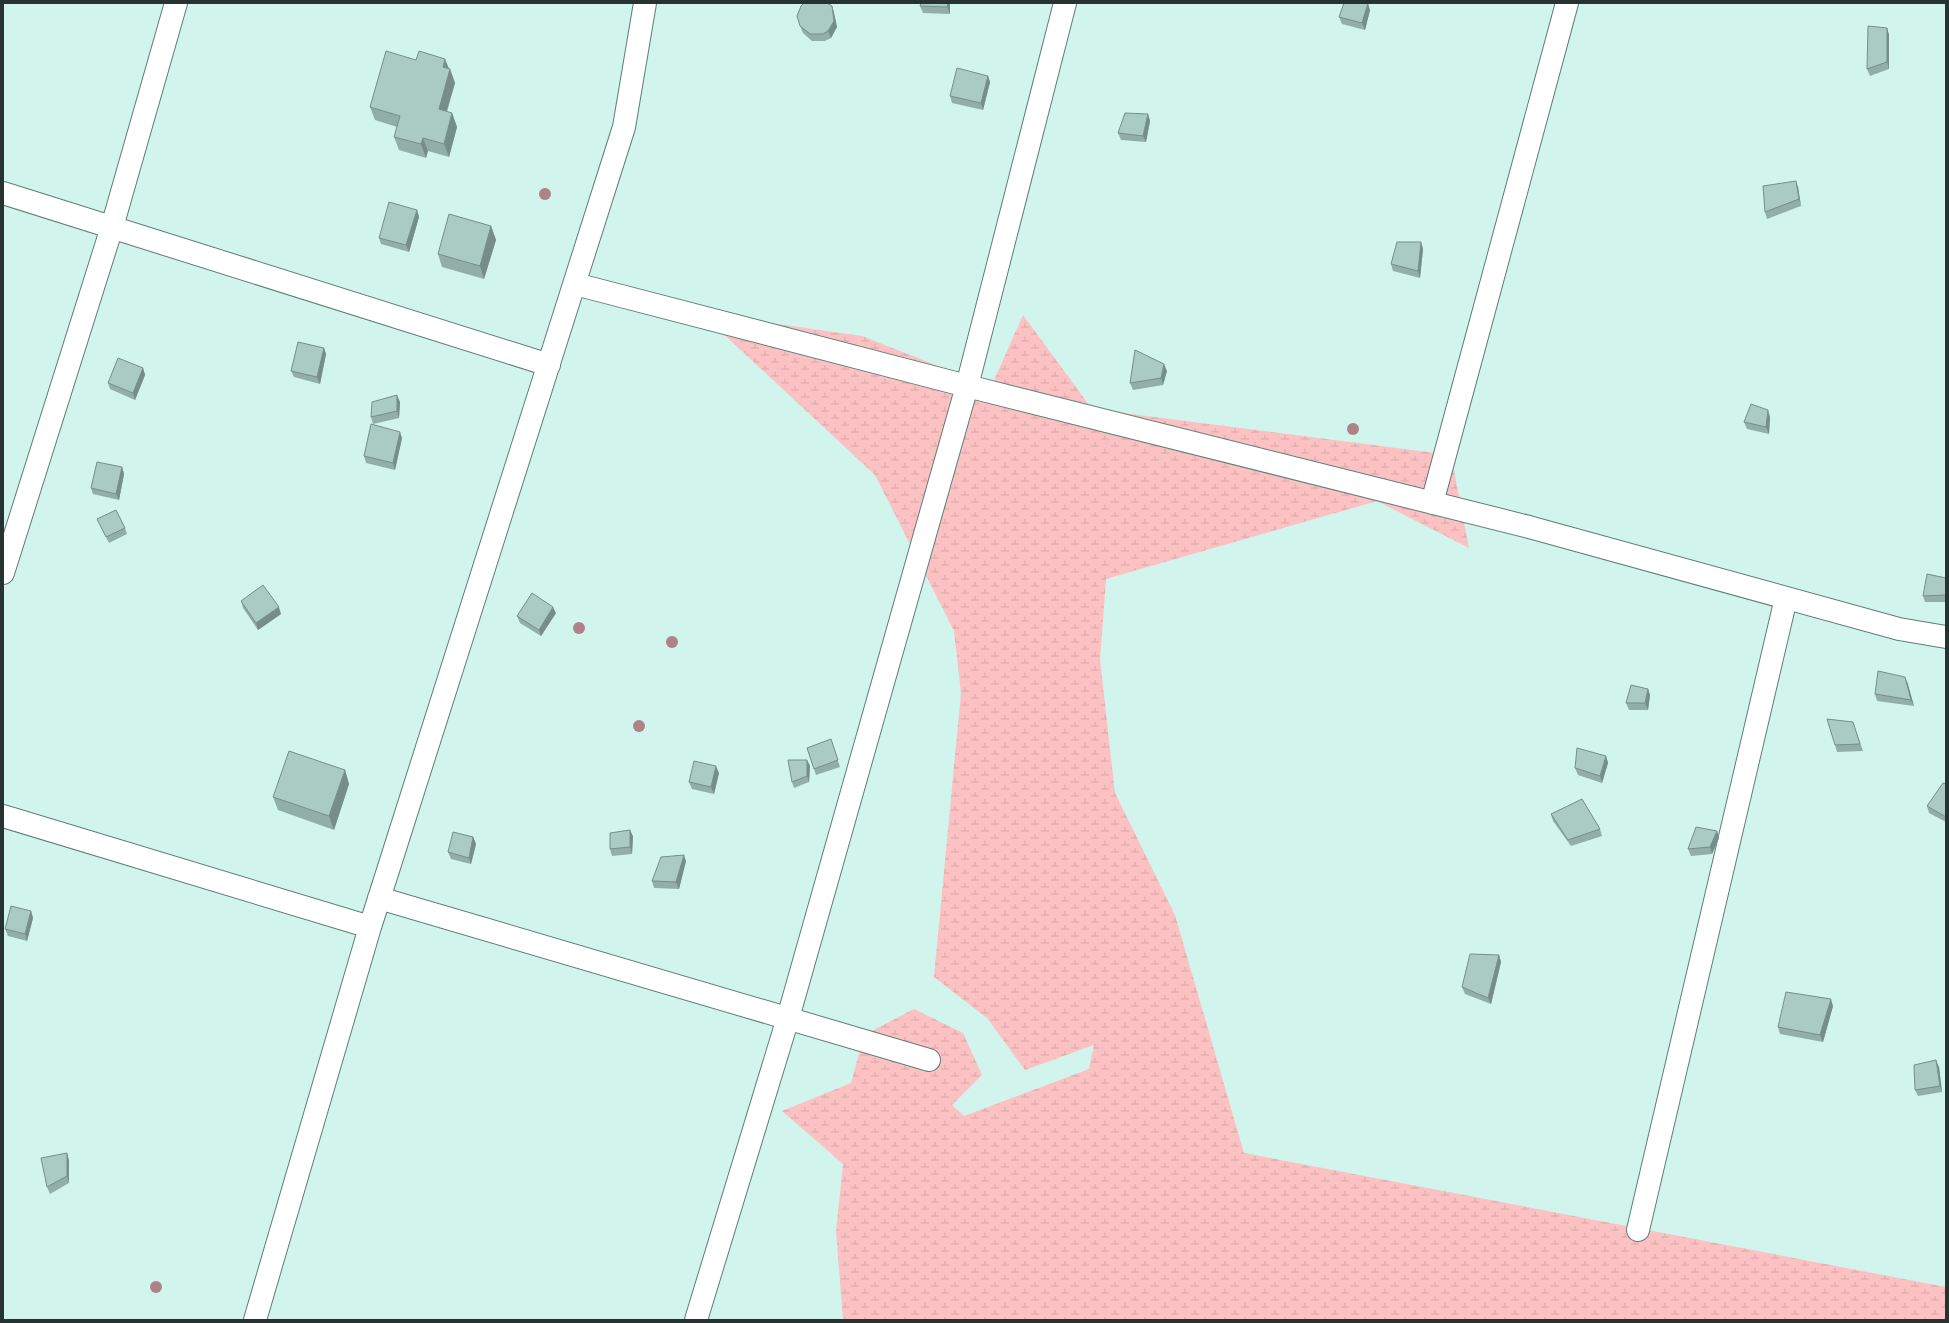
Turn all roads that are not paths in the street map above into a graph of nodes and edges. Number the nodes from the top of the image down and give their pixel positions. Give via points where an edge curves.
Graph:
1 (176, 3) edge
2 (645, 3) edge
3 (1065, 3) edge
4 (1567, 3) edge
5 (3, 193) edge
6 (112, 227) junction
7 (575, 284) junction
8 (549, 365) junction
9 (967, 386) junction
10 (1432, 503) junction
11 (3, 574) edge
12 (1786, 598) junction
13 (1946, 637) edge
14 (3, 816) edge
15 (379, 898) junction
16 (370, 926) junction
17 (788, 1018) junction
18 (929, 1060) dead end
19 (1638, 1230) dead end
20 (256, 1320) edge
21 (696, 1320) edge

1 - 6 street
2 - 7 street via 624,127
3 - 9 street
4 - 10 street
5 - 6 street
6 - 8 street
6 - 11 street
7 - 8 street
7 - 9 street
8 - 15 street
9 - 10 street
9 - 17 street
10 - 12 street
12 - 13 street via 1899,629
12 - 19 street
14 - 16 street
15 - 16 street
15 - 17 street
16 - 20 street
17 - 18 street
17 - 21 street

